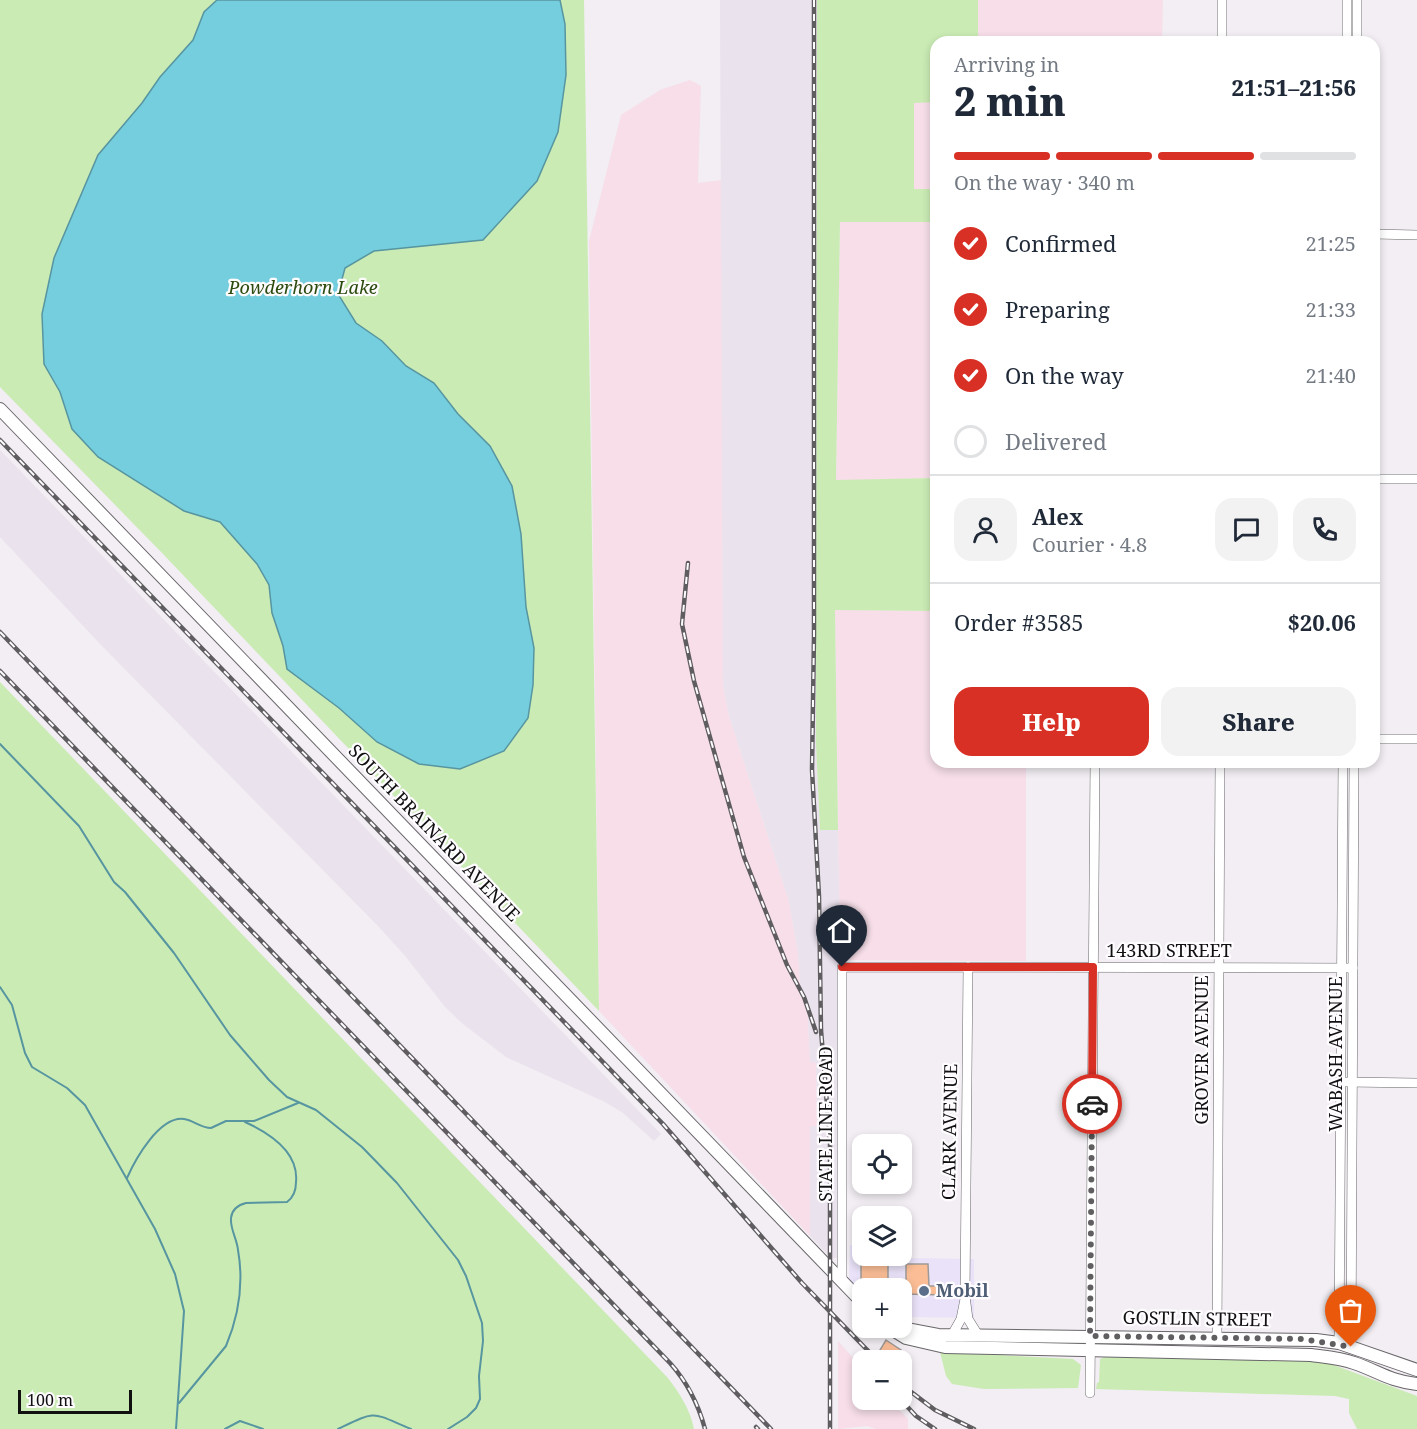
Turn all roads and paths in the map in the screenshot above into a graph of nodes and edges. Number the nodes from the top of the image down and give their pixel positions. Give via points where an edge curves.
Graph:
1 (1222, 0) edge
2 (1347, 0) edge
3 (1357, 0) edge
4 (1222, 36) edge
5 (1347, 36) edge
6 (1356, 36) edge
7 (1380, 234) edge
8 (1417, 235) edge
9 (0, 409) edge
10 (1380, 478) edge
11 (1417, 479) edge
12 (1380, 739) edge
13 (1417, 739) edge
14 (1095, 768) edge
15 (1220, 768) edge
16 (1343, 768) edge
17 (1354, 768) edge
18 (842, 967) joint
19 (968, 967) junction
20 (1093, 967) junction
21 (1219, 968) junction
22 (1341, 968) junction
23 (1353, 968) junction
24 (1341, 1082) junction
25 (1352, 1082) junction
26 (1417, 1083) edge
27 (842, 1282) junction
28 (852, 1292) edge
29 (965, 1296) junction
30 (912, 1330) edge
31 (952, 1335) junction
32 (978, 1335) junction
33 (1090, 1336) junction
34 (906, 1338) edge
35 (1217, 1338) junction
36 (1345, 1345) junction
37 (1090, 1351) junction
38 (1417, 1370) edge
39 (1397, 1382) junction
40 (1417, 1384) edge
41 (1417, 1389) edge
42 (1090, 1393) dead end

1 - 4 street
2 - 5 street
3 - 6 street
7 - 8 street
9 - 27 main road, SOUTH BRAINARD AVENUE
10 - 11 street
12 - 13 street
14 - 20 street
15 - 21 street, GROVER AVENUE
16 - 22 street, WABASH AVENUE
17 - 23 street, WABASH AVENUE
18 - 19 street, 143RD STREET
18 - 27 street, STATE LINE ROAD
19 - 20 street, 143RD STREET
19 - 29 street, CLARK AVENUE
20 - 21 street, 143RD STREET
20 - 33 street
21 - 22 street, 143RD STREET
21 - 35 street, GROVER AVENUE
22 - 23 street, 143RD STREET
22 - 24 street, WABASH AVENUE
23 - 25 street, WABASH AVENUE
24 - 25 street
24 - 36 street, WABASH AVENUE
25 - 26 street
25 - 36 street, WABASH AVENUE
27 - 28 main road
29 - 31 street, CLARK AVENUE via 961,1319
29 - 32 street, CLARK AVENUE via 968,1319
30 - 31 main road, GOSTLIN STREET
31 - 32 main road, GOSTLIN STREET
32 - 33 main road, GOSTLIN STREET
33 - 35 main road, GOSTLIN STREET
33 - 37 street
34 - 37 main road, GOSTLIN STREET via 935,1346
35 - 36 main road, GOSTLIN STREET via 1303,1339
36 - 38 main road, GOSTLIN STREET
37 - 39 main road, GOSTLIN STREET via 1311,1355 1356,1364
37 - 42 street
39 - 40 main road, GOSTLIN STREET
39 - 41 main road

